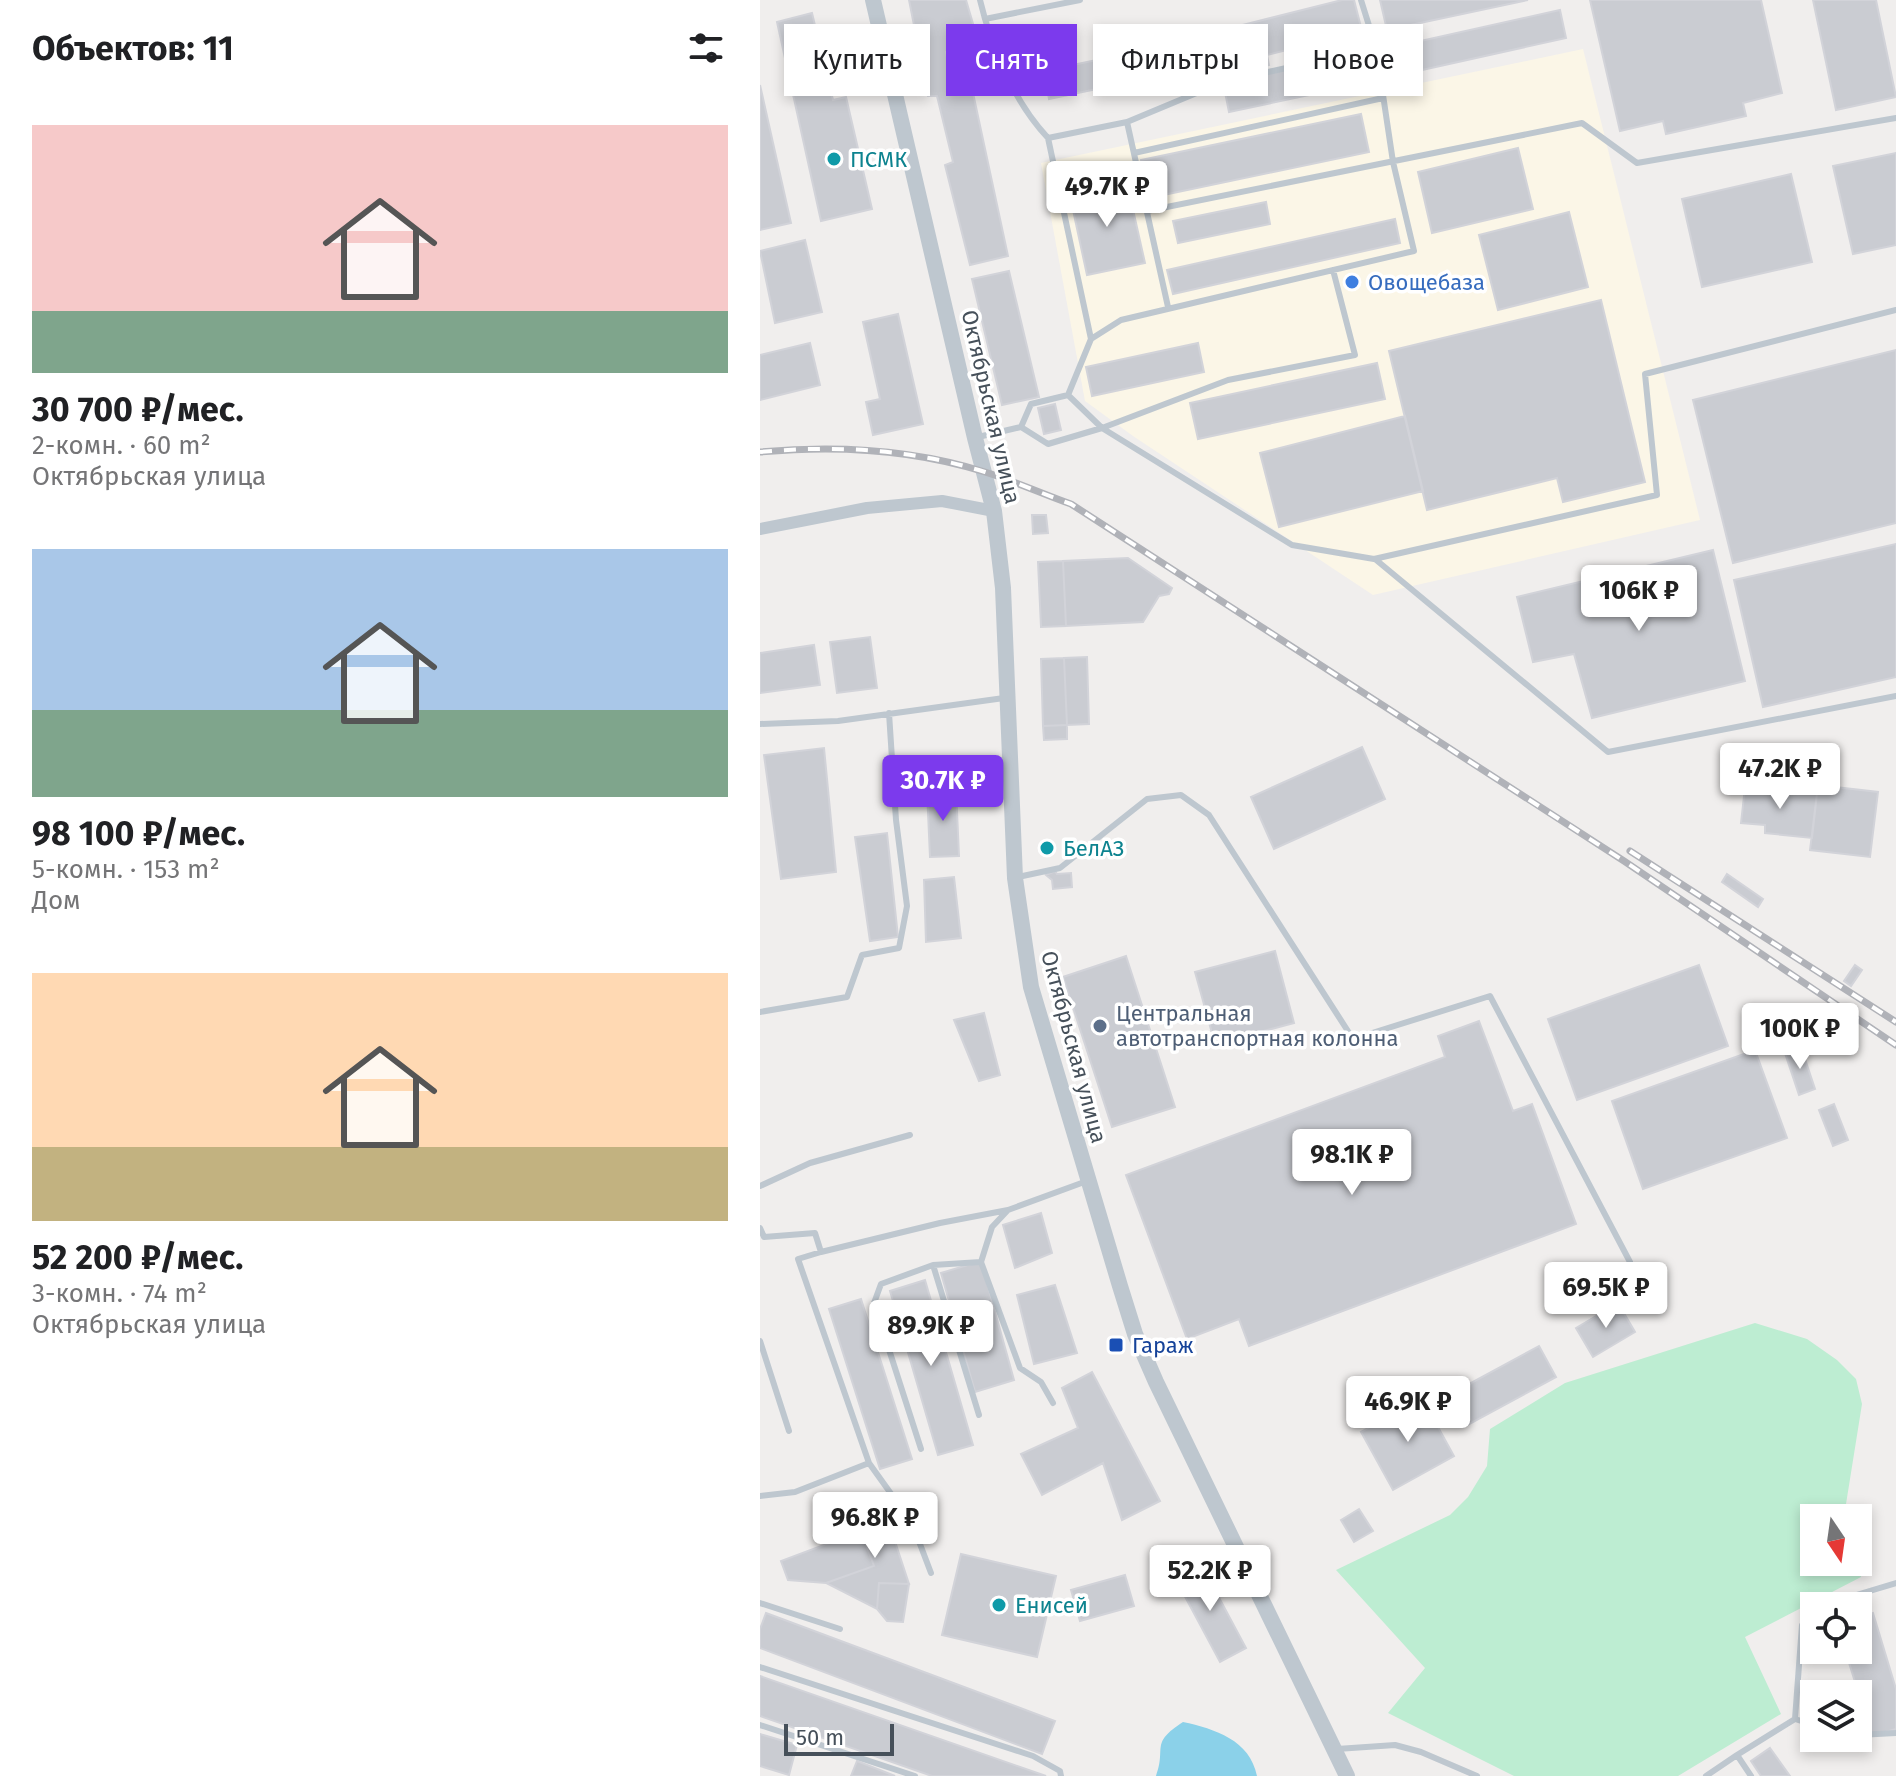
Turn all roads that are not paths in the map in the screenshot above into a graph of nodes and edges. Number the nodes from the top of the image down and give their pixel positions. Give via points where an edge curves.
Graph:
1 (873, 0) edge
2 (980, 0) edge
3 (1080, 0) edge
4 (1361, 0) edge
5 (985, 19) junction
6 (1368, 24) edge
7 (1284, 68) edge
8 (1383, 98) joint
9 (1896, 118) edge
10 (1127, 122) junction
11 (1048, 138) junction
12 (1134, 153) junction
13 (1393, 162) junction
14 (1147, 211) junction
15 (1333, 270) junction
16 (1168, 307) junction
17 (1896, 310) edge
18 (1091, 339) junction
19 (1068, 395) junction
20 (1021, 427) junction
21 (1102, 428) junction
22 (975, 438) junction
23 (994, 511) junction
24 (760, 529) edge
25 (1374, 559) junction
26 (1896, 696) edge
27 (1008, 697) junction
28 (889, 713) junction
29 (760, 724) edge
30 (1015, 878) junction
31 (760, 1012) edge
32 (910, 1135) dead end
33 (1087, 1181) junction
34 (760, 1186) edge
35 (1008, 1210) junction
36 (760, 1228) edge
37 (762, 1238) edge
38 (821, 1252) junction
39 (981, 1262) junction
40 (1630, 1262) dead end
41 (933, 1265) junction
42 (760, 1341) edge
43 (1053, 1403) dead end
44 (979, 1415) dead end
45 (789, 1431) dead end
46 (921, 1449) dead end
47 (869, 1463) junction
48 (760, 1496) edge
49 (931, 1573) dead end
50 (1896, 1583) edge
51 (1866, 1592) edge
52 (760, 1603) edge
53 (840, 1629) dead end
54 (1800, 1652) edge
55 (760, 1667) edge
56 (1795, 1719) junction
57 (1800, 1721) edge
58 (760, 1725) edge
59 (1896, 1733) edge
60 (1872, 1734) edge
61 (1334, 1749) junction
62 (1737, 1755) junction
63 (915, 1776) edge
64 (1061, 1776) edge
65 (1347, 1776) edge
66 (1477, 1776) edge
67 (1706, 1776) edge
68 (1751, 1776) edge

1 - 22 street, Октябрьская улица
2 - 5 lane
3 - 5 lane
4 - 6 lane
5 - 11 lane via 996,56 1031,120
7 - 10 lane via 1223,82
8 - 12 lane
8 - 13 lane
9 - 13 lane via 1637,163 1582,123
10 - 11 lane
10 - 12 lane
11 - 18 lane
12 - 14 lane
13 - 14 lane
13 - 15 lane via 1414,251
14 - 16 lane
15 - 16 lane
15 - 21 lane via 1355,355 1228,380
16 - 18 lane via 1121,320
17 - 25 lane via 1645,374 1657,495
18 - 19 lane
19 - 20 lane via 1031,404
19 - 21 lane
20 - 21 lane via 1048,444
20 - 22 lane
21 - 25 lane via 1292,545
22 - 23 street, Октябрьская улица
23 - 24 street via 942,501 867,508
23 - 27 street, Октябрьская улица
25 - 26 lane via 1608,752
27 - 28 lane
27 - 30 street, Октябрьская улица
28 - 29 lane
28 - 31 lane via 907,906 899,948 862,955 847,997
30 - 33 street, Октябрьская улица via 1031,987
30 - 40 lane via 1060,868 1147,799 1181,795 1209,815 1353,1039 1490,996
32 - 34 lane via 810,1163
33 - 35 lane
33 - 61 street, Октябрьская улица via 1135,1334
35 - 38 lane
35 - 39 lane via 992,1227
36 - 37 lane
37 - 38 lane via 815,1233
38 - 47 lane via 798,1259
39 - 41 lane
39 - 43 lane via 1020,1368 1041,1382
41 - 44 lane
41 - 46 lane via 881,1284 874,1303
42 - 45 lane
47 - 48 lane via 795,1492
47 - 49 lane via 912,1523
50 - 51 lane
52 - 53 lane
54 - 56 lane
55 - 64 lane via 1033,1756
56 - 57 lane
56 - 62 lane
58 - 63 lane
59 - 60 lane
61 - 65 street, Октябрьская улица
61 - 66 lane via 1395,1745
62 - 67 lane
62 - 68 lane

